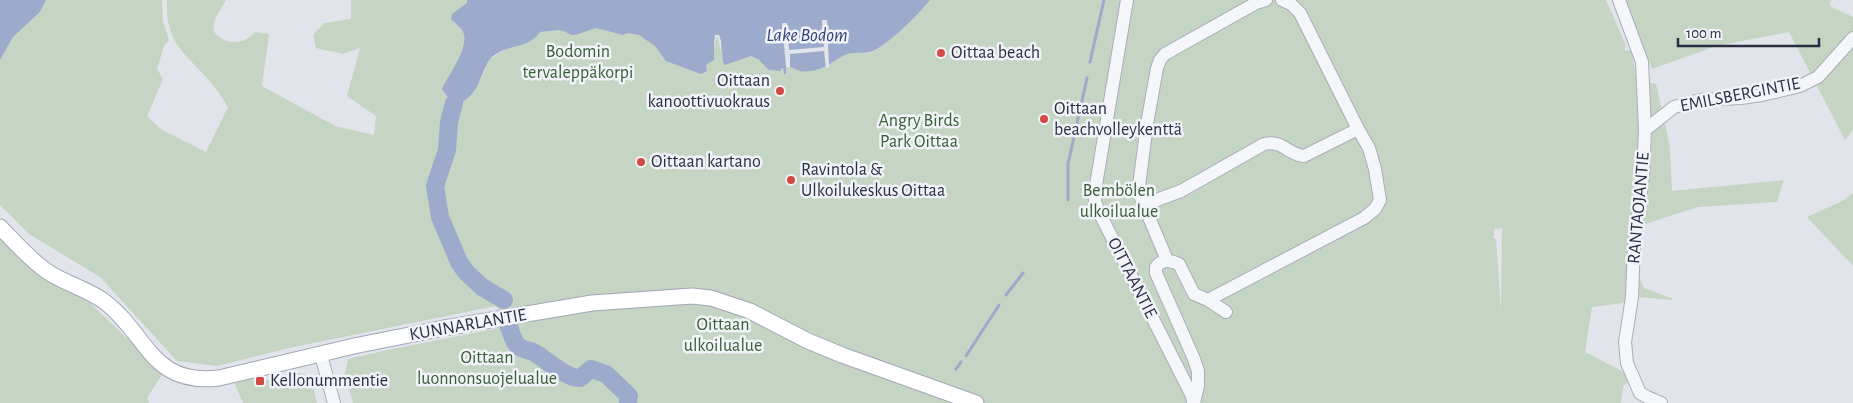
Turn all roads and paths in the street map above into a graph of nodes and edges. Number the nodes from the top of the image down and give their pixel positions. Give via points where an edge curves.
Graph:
1 (1127, 0) edge
2 (1266, 0) edge
3 (1282, 0) edge
4 (1619, 0) edge
5 (1853, 38) edge
6 (1358, 129) junction
7 (1645, 130) junction
8 (1142, 200) junction
9 (0, 227) edge
10 (1167, 260) junction
11 (1208, 300) junction
12 (1226, 312) dead end
13 (321, 355) junction
14 (334, 403) edge
15 (976, 403) edge
16 (1194, 403) edge
17 (1661, 403) edge

1 - 16 street, OITTAANTIE via 1095,202
2 - 8 street via 1165,54 1160,60 1139,175
3 - 6 street via 1292,4 1300,13
4 - 7 street, RANTAOJANTIE via 1642,62
5 - 7 street, EMILSBERGINTIE via 1818,77 1800,86 1741,98 1700,100 1674,107
6 - 8 street via 1304,156 1298,156 1278,144 1264,144 1181,191 1154,201
6 - 11 street via 1369,148 1375,169 1380,200 1375,209 1364,218
7 - 17 street, RANTAOJANTIE via 1632,297 1625,342 1627,363 1640,393
8 - 10 street
9 - 13 main road, KUNNARLANTIE via 46,271 104,302 120,316 155,359 181,375 197,380 219,378
10 - 11 street via 1179,264 1194,294
10 - 16 street via 1159,263 1156,273 1198,371
11 - 12 street
13 - 14 street
13 - 15 main road, KUNNARLANTIE via 444,328 592,303 692,296 711,298 750,312 842,355

